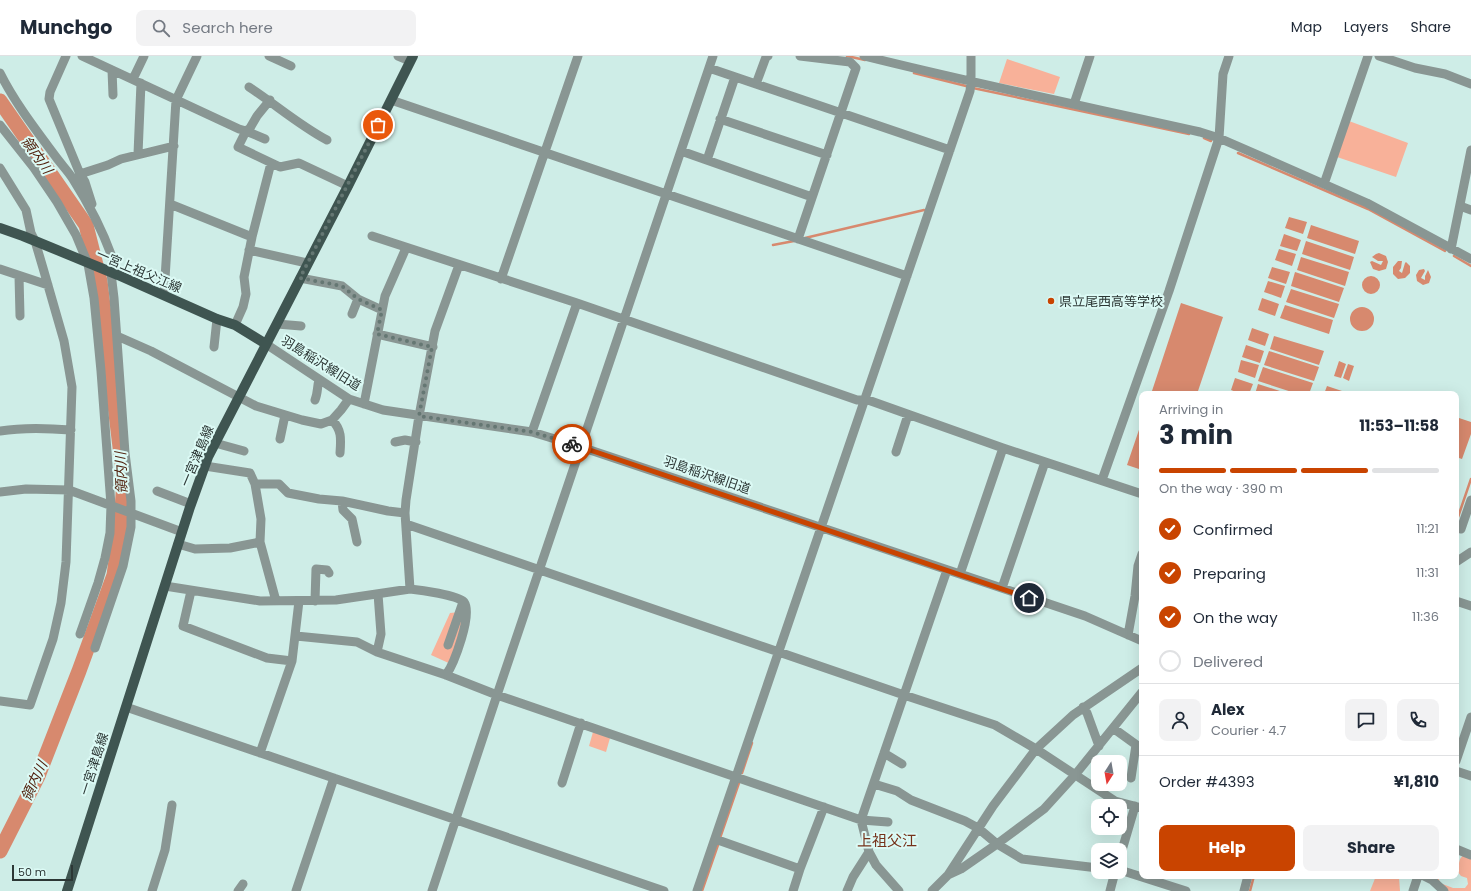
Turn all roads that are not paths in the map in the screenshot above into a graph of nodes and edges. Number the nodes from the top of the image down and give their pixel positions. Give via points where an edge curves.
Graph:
1 (66, 56) edge
2 (83, 56) edge
3 (144, 56) edge
4 (196, 56) edge
5 (270, 56) edge
6 (398, 56) edge
7 (578, 56) edge
8 (713, 56) edge
9 (768, 56) edge
10 (800, 56) edge
11 (864, 56) edge
12 (971, 56) edge
13 (1090, 56) edge
14 (1229, 56) edge
15 (1368, 56) edge
16 (1379, 56) edge
17 (411, 59) edge
18 (291, 66) dead end
19 (709, 68) junction
20 (112, 70) junction
21 (0, 73) edge
22 (735, 77) junction
23 (137, 81) junction
24 (971, 82) junction
25 (756, 84) junction
26 (1471, 84) edge
27 (249, 87) dead end
28 (113, 95) dead end
29 (176, 100) junction
30 (270, 100) junction
31 (391, 100) junction
32 (1074, 104) junction
33 (841, 113) junction
34 (720, 119) junction
35 (0, 125) edge
36 (246, 131) junction
37 (1219, 138) junction
38 (264, 139) dead end
39 (327, 140) dead end
40 (174, 146) junction
41 (950, 150) junction
42 (1471, 150) edge
43 (681, 151) junction
44 (138, 154) junction
45 (544, 154) junction
46 (827, 155) junction
47 (707, 160) junction
48 (271, 163) junction
49 (0, 168) edge
50 (80, 174) junction
51 (1324, 184) junction
52 (348, 186) junction
53 (666, 194) junction
54 (812, 197) junction
55 (170, 204) junction
56 (1460, 206) junction
57 (1471, 210) edge
58 (99, 225) junction
59 (0, 228) edge
60 (372, 236) dead end
61 (252, 237) junction
62 (798, 239) junction
63 (35, 242) junction
64 (406, 248) junction
65 (1451, 248) junction
66 (249, 250) junction
67 (1471, 259) edge
68 (307, 263) junction
69 (90, 264) junction
70 (459, 265) junction
71 (0, 269) edge
72 (113, 274) junction
73 (19, 276) junction
74 (907, 276) junction
75 (300, 278) junction
76 (502, 279) junction
77 (48, 285) junction
78 (164, 296) junction
79 (358, 299) junction
80 (577, 303) junction
81 (382, 310) junction
82 (352, 314) dead end
83 (20, 316) dead end
84 (217, 319) junction
85 (624, 320) junction
86 (277, 324) junction
87 (235, 325) junction
88 (301, 326) dead end
89 (377, 334) junction
90 (117, 336) junction
91 (266, 344) junction
92 (214, 347) dead end
93 (432, 347) junction
94 (319, 380) junction
95 (319, 396) dead end
96 (238, 397) junction
97 (349, 399) junction
98 (864, 399) junction
99 (364, 404) junction
100 (284, 415) junction
101 (908, 415) junction
102 (419, 416) junction
103 (332, 420) junction
104 (71, 430) junction
105 (0, 431) edge
106 (532, 432) junction
107 (280, 439) dead end
108 (395, 442) dead end
109 (416, 442) junction
110 (215, 443) junction
111 (581, 447) junction
112 (1003, 448) junction
113 (244, 451) dead end
114 (896, 452) dead end
115 (340, 453) dead end
116 (1045, 462) junction
117 (205, 466) junction
118 (1102, 480) junction
119 (255, 484) junction
120 (70, 490) junction
121 (157, 491) dead end
122 (0, 492) edge
123 (1139, 493) edge
124 (342, 501) junction
125 (1471, 501) edge
126 (191, 504) junction
127 (112, 505) junction
128 (130, 512) junction
129 (405, 513) junction
130 (406, 524) junction
131 (821, 527) junction
132 (1459, 528) edge
133 (182, 532) junction
134 (260, 542) junction
135 (357, 542) dead end
136 (178, 544) junction
137 (1471, 552) edge
138 (1459, 560) edge
139 (1139, 563) edge
140 (539, 570) junction
141 (946, 570) junction
142 (329, 573) dead end
143 (960, 574) junction
144 (165, 586) junction
145 (1002, 588) junction
146 (410, 589) junction
147 (191, 591) junction
148 (378, 594) junction
149 (1139, 597) edge
150 (276, 601) junction
151 (299, 601) junction
152 (315, 601) junction
153 (463, 602) junction
154 (1459, 602) edge
155 (1471, 606) edge
156 (80, 634) dead end
157 (1128, 635) junction
158 (296, 636) junction
159 (1139, 640) edge
160 (448, 645) dead end
161 (95, 648) dead end
162 (377, 652) junction
163 (779, 652) junction
164 (292, 661) junction
165 (1139, 670) edge
166 (446, 676) junction
167 (497, 695) junction
168 (904, 695) junction
169 (1139, 696) edge
170 (0, 701) edge
171 (126, 707) junction
172 (1083, 707) junction
173 (1471, 716) edge
174 (581, 723) junction
175 (1113, 728) junction
176 (1468, 733) edge
177 (1099, 746) junction
178 (1139, 747) edge
179 (1036, 749) junction
180 (260, 753) junction
181 (884, 753) junction
182 (1459, 754) edge
183 (902, 764) dead end
184 (1459, 772) edge
185 (1075, 775) junction
186 (737, 776) junction
187 (1471, 776) edge
188 (334, 778) junction
189 (1131, 778) dead end
190 (562, 783) dead end
191 (874, 784) junction
192 (172, 806) dead end
193 (824, 807) junction
194 (1139, 807) edge
195 (456, 820) junction
196 (861, 820) junction
197 (888, 822) dead end
198 (978, 828) junction
199 (716, 839) junction
200 (1125, 843) edge
201 (997, 844) junction
202 (1459, 850) edge
203 (869, 852) junction
204 (1471, 856) edge
205 (1091, 867) edge
206 (800, 869) junction
207 (1127, 872) edge
208 (948, 875) junction
209 (1139, 876) edge
210 (1113, 879) edge
211 (1148, 879) edge
212 (1247, 879) edge
213 (1417, 879) edge
214 (1432, 879) edge
215 (890, 881) junction
216 (67, 891) edge
217 (152, 891) edge
218 (296, 891) edge
219 (432, 891) edge
220 (664, 891) edge
221 (697, 891) edge
222 (793, 891) edge
223 (847, 891) edge
224 (886, 891) edge
225 (899, 891) edge
226 (932, 891) edge
227 (1110, 891) edge
228 (1186, 891) edge
229 (1244, 891) edge
230 (1414, 891) edge
231 (1444, 891) edge

1 - 50 street via 49,99
2 - 20 street
3 - 23 street
4 - 29 street
5 - 18 street
6 - 17 street
7 - 45 street
8 - 19 street
9 - 25 street
10 - 33 street via 850,62 856,68
11 - 24 street
12 - 24 street
13 - 32 street
14 - 37 street via 1223,74
15 - 51 street
16 - 26 street
17 - 31 main road, 一宮津島線
19 - 22 street
19 - 43 street
20 - 23 street
20 - 28 street
21 - 58 street via 9,92 72,178
22 - 25 street
22 - 34 street
23 - 29 street
23 - 44 street
24 - 32 street
24 - 41 street
25 - 33 street
27 - 30 street
29 - 36 street
29 - 40 street
30 - 36 street
30 - 39 street via 308,130
31 - 45 street
31 - 52 main road, 一宮津島線
32 - 37 street
33 - 41 street
33 - 46 street
34 - 46 street
34 - 47 street
35 - 69 street via 57,202
36 - 38 street
36 - 48 street via 238,147
37 - 51 street
37 - 118 street via 1169,291
40 - 44 street
40 - 55 street
41 - 74 street
42 - 56 street
43 - 47 street
43 - 53 street
44 - 50 street
45 - 53 street
45 - 76 street
46 - 54 street
47 - 54 street
48 - 52 street via 280,167 299,164
48 - 61 street
49 - 63 street via 26,210
50 - 58 street
51 - 65 street via 1367,203
52 - 68 main road, 一宮津島線
53 - 62 street
53 - 85 street
54 - 62 street
55 - 61 street
55 - 78 street
56 - 57 street
56 - 65 street
58 - 72 street via 107,242
59 - 63 main road, 一宮上祖父江線
60 - 64 street
61 - 66 street
62 - 74 street
63 - 69 main road, 一宮上祖父江線
63 - 77 street
64 - 70 street
64 - 81 street via 385,296
65 - 67 street
66 - 68 street
66 - 87 street via 244,276 245,301
68 - 75 main road, 一宮津島線
69 - 72 main road, 一宮上祖父江線
69 - 127 street
70 - 76 street
70 - 93 street via 435,331
71 - 73 street
72 - 78 main road, 一宮上祖父江線
72 - 90 street
73 - 77 street
73 - 83 street
74 - 98 street
75 - 79 street via 342,286
75 - 86 main road, 一宮津島線
76 - 80 street
77 - 104 street via 66,348 72,388
78 - 84 main road, 一宮上祖父江線
79 - 81 street
79 - 82 street
80 - 85 street
80 - 106 street
81 - 89 street
84 - 87 main road, 一宮上祖父江線
84 - 92 street
85 - 98 street via 857,400
85 - 111 street
86 - 88 street
86 - 91 main road, 一宮津島線
87 - 91 main road, 一宮上祖父江線
89 - 93 street
89 - 99 street
90 - 96 street via 197,374
90 - 128 street
91 - 94 street, 羽島稲沢線旧道
91 - 96 main road, 一宮津島線
93 - 102 street
94 - 95 street
94 - 97 street, 羽島稲沢線旧道
96 - 100 street
96 - 110 main road, 一宮津島線
97 - 99 street, 羽島稲沢線旧道
97 - 103 street
98 - 101 street
98 - 131 street
99 - 102 street, 羽島稲沢線旧道 via 382,410
100 - 103 street via 321,424
100 - 107 street
101 - 112 street
101 - 114 street
102 - 106 street, 羽島稲沢線旧道
102 - 109 street
103 - 115 street via 338,426 341,435
104 - 105 street via 15,428
104 - 120 street
106 - 111 street, 羽島稲沢線旧道
108 - 109 street
109 - 129 street
110 - 113 street
110 - 117 main road, 一宮津島線
111 - 131 street, 羽島稲沢線旧道
111 - 140 street
112 - 116 street
112 - 143 street
116 - 118 street
116 - 145 street
117 - 119 street via 250,473
117 - 126 main road, 一宮津島線
118 - 123 street
119 - 124 street via 279,484 288,493
119 - 134 street via 261,519
120 - 122 street via 26,489
120 - 127 street
120 - 170 street via 66,562 53,639 30,705
121 - 126 street
124 - 129 street
124 - 135 street via 342,510 352,519
125 - 132 street via 1461,529
126 - 133 main road, 一宮津島線
127 - 128 street
127 - 156 street via 105,558
128 - 133 street
128 - 161 street via 123,566
129 - 130 street
130 - 140 street
130 - 146 street
131 - 141 street, 羽島稲沢線旧道
131 - 163 street
133 - 136 main road, 一宮津島線
134 - 136 street via 230,548 195,549
134 - 150 street
136 - 144 main road, 一宮津島線
137 - 138 street
139 - 149 street
140 - 163 street
140 - 167 street
141 - 143 street, 羽島稲沢線旧道
141 - 168 street
142 - 152 street via 327,570 316,568
143 - 145 street, 羽島稲沢線旧道
144 - 147 street
144 - 171 main road, 一宮津島線
145 - 157 street, 羽島稲沢線旧道 via 1085,616
146 - 148 street
146 - 153 street via 458,598
147 - 150 street
147 - 164 street via 183,626 267,658
148 - 152 street
148 - 162 street via 381,634
149 - 157 street
150 - 151 street
151 - 152 street
151 - 158 street
153 - 160 street
153 - 166 street via 466,608 459,649
154 - 155 street
157 - 159 street, 羽島稲沢線旧道
158 - 162 street via 357,642
158 - 164 street
162 - 166 street
163 - 168 street
163 - 186 street
164 - 180 street
165 - 172 street
166 - 167 street
167 - 174 street
167 - 195 street
168 - 179 street via 995,724
168 - 181 street
169 - 175 street
171 - 180 street
171 - 216 main road, 一宮津島線
172 - 177 street
172 - 179 street
173 - 176 street
174 - 186 street
174 - 190 street
175 - 177 street
175 - 178 street
176 - 182 street
177 - 185 street
178 - 189 street
179 - 185 street
179 - 198 street
180 - 188 street
181 - 183 street
181 - 191 street
184 - 187 street
185 - 194 street via 1115,801
185 - 201 street via 1044,809
186 - 193 street
186 - 199 street
188 - 195 street
188 - 218 street
191 - 196 street
191 - 198 street via 897,791
192 - 217 street via 165,850
193 - 196 street
193 - 206 street
194 - 200 street
195 - 219 street
195 - 220 street
196 - 197 street
196 - 203 street
198 - 201 street
198 - 208 street
199 - 206 street
199 - 221 street
201 - 205 street via 1022,859
201 - 208 street
202 - 204 street
203 - 215 street
203 - 223 street
206 - 222 street
207 - 209 street
208 - 226 street
210 - 227 street
211 - 228 street
212 - 229 street
213 - 230 street
214 - 231 street
215 - 224 street
215 - 225 street

